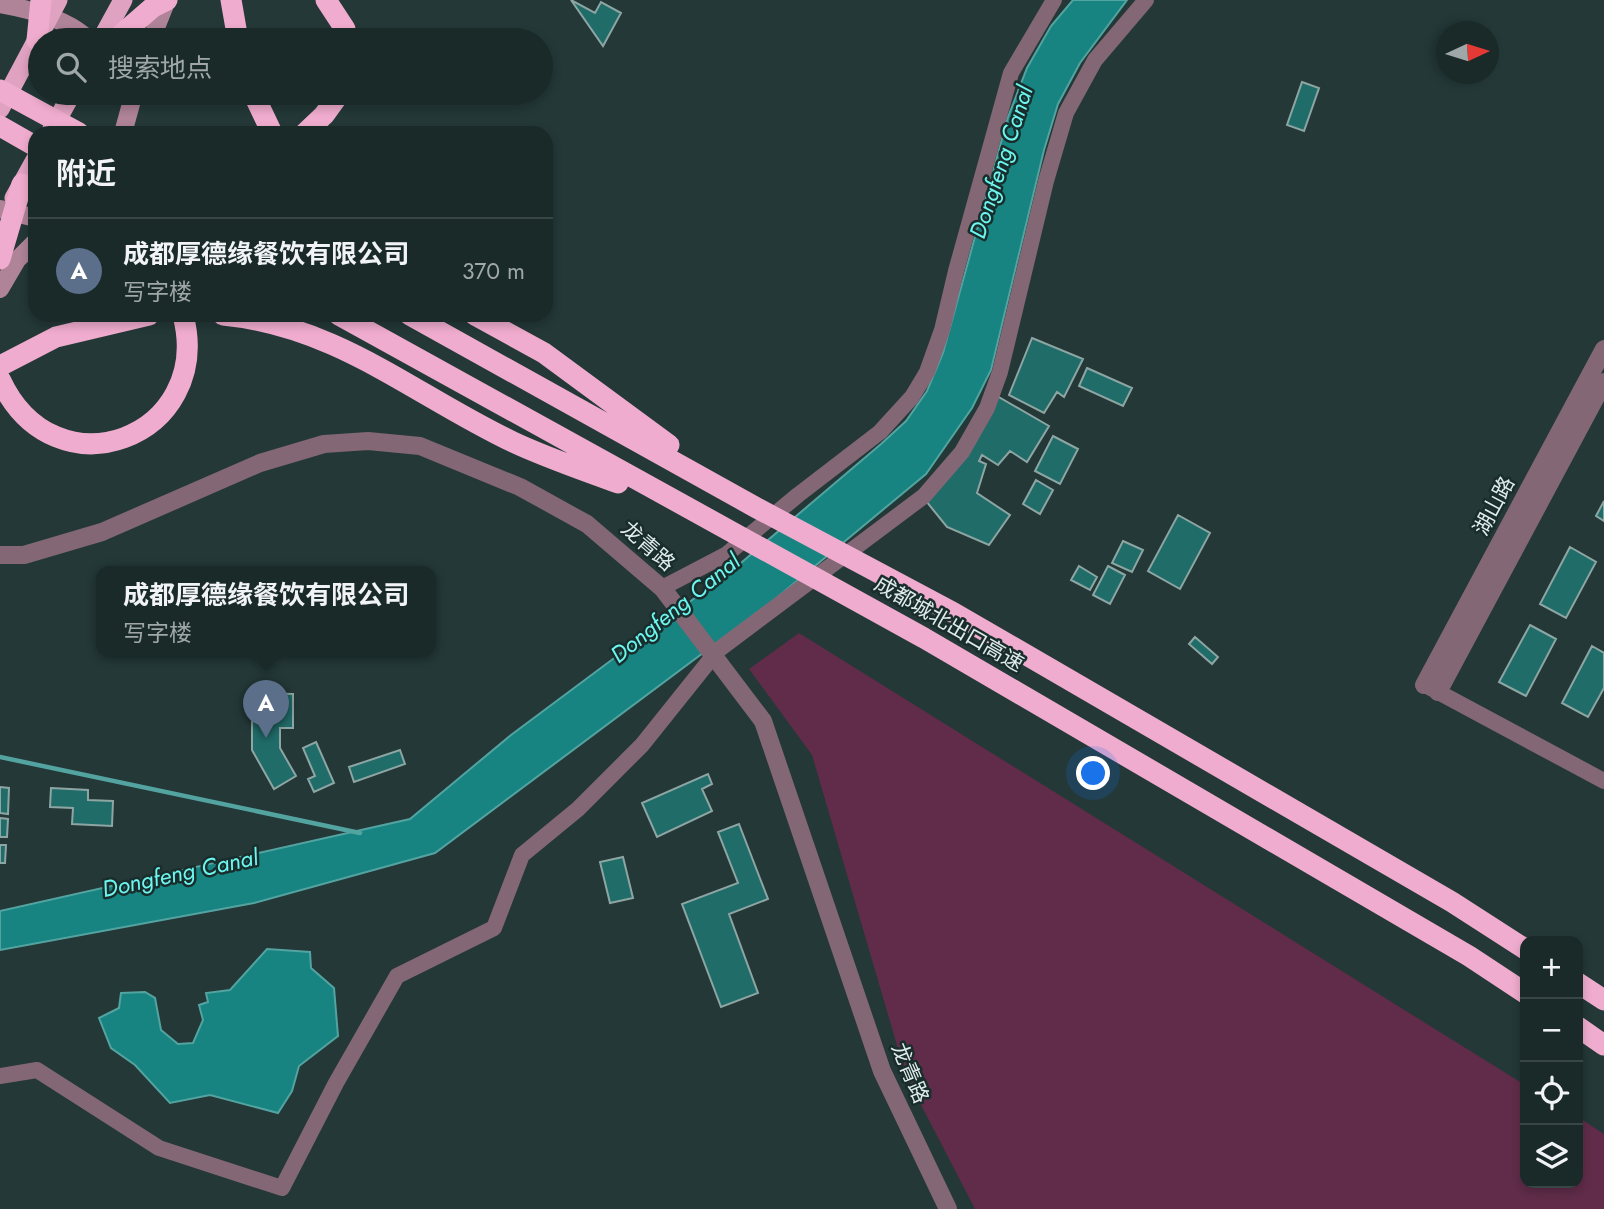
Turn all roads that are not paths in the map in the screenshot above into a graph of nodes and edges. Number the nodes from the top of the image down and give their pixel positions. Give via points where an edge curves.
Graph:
1 (41, 0) edge
2 (58, 0) edge
3 (123, 0) edge
4 (167, 0) edge
5 (326, 0) edge
6 (1054, 0) edge
7 (1146, 0) edge
8 (0, 4) edge
9 (231, 6) edge
10 (38, 28) edge
11 (43, 28) edge
12 (70, 28) edge
13 (108, 28) edge
14 (129, 28) edge
15 (156, 28) edge
16 (236, 28) edge
17 (344, 28) edge
18 (28, 57) edge
19 (0, 90) edge
20 (65, 105) edge
21 (124, 105) edge
22 (131, 105) edge
23 (259, 105) edge
24 (331, 105) edge
25 (0, 109) edge
26 (0, 126) edge
27 (54, 126) edge
28 (66, 126) edge
29 (125, 126) edge
30 (269, 126) edge
31 (312, 126) edge
32 (28, 142) edge
33 (28, 173) edge
34 (22, 184) junction
35 (0, 209) edge
36 (28, 216) edge
37 (0, 224) edge
38 (28, 249) edge
39 (0, 259) edge
40 (0, 289) edge
41 (119, 322) edge
42 (185, 322) edge
43 (266, 322) edge
44 (352, 322) edge
45 (423, 322) edge
46 (488, 322) edge
47 (1604, 349) edge
48 (0, 366) edge
49 (0, 379) edge
50 (1604, 382) edge
51 (747, 502) junction
52 (689, 511) junction
53 (0, 555) edge
54 (663, 588) junction
55 (714, 654) junction
56 (1431, 688) junction
57 (1604, 781) edge
58 (1520, 946) edge
59 (1583, 986) edge
60 (1520, 990) edge
61 (1604, 1000) edge
62 (1583, 1030) edge
63 (1604, 1045) edge
64 (0, 1076) edge
65 (948, 1209) edge

1 - 10 highway
2 - 11 highway
3 - 13 highway
4 - 14 highway
4 - 15 main road
5 - 17 highway
6 - 54 street via 1012,73 942,330 912,397 880,432 727,554
7 - 55 street via 1095,60 1066,113 1045,181 1000,372 987,408 962,452 924,496
8 - 12 main road
9 - 16 highway
18 - 25 highway
19 - 28 highway
20 - 27 highway
21 - 29 main road
22 - 29 main road
23 - 30 highway
24 - 31 highway
26 - 32 highway
33 - 34 highway
34 - 37 highway
34 - 39 highway
35 - 36 main road
38 - 40 main road
41 - 48 highway via 56,337
42 - 49 highway via 186,369 173,401 153,423 122,439 59,441 31,424
43 - 52 highway via 337,344 514,443
44 - 52 highway, 成都城北出口高速
45 - 51 highway, 成都城北出口高速
46 - 51 highway via 544,353
47 - 56 street, 湖山路
50 - 56 street, 湖山路
51 - 58 highway, 成都城北出口高速 via 954,613
52 - 60 highway, 成都城北出口高速 via 730,529 925,638
53 - 54 street, 龙青路 via 24,555 102,532 260,463 324,444 368,441 420,446 520,487 587,524
54 - 55 street, 龙青路
55 - 64 street via 642,745 578,809 522,855 494,928 397,976 282,1188 159,1148 37,1070
55 - 65 street, 龙青路 via 763,721 882,1071
56 - 57 street
59 - 61 highway
62 - 63 highway

